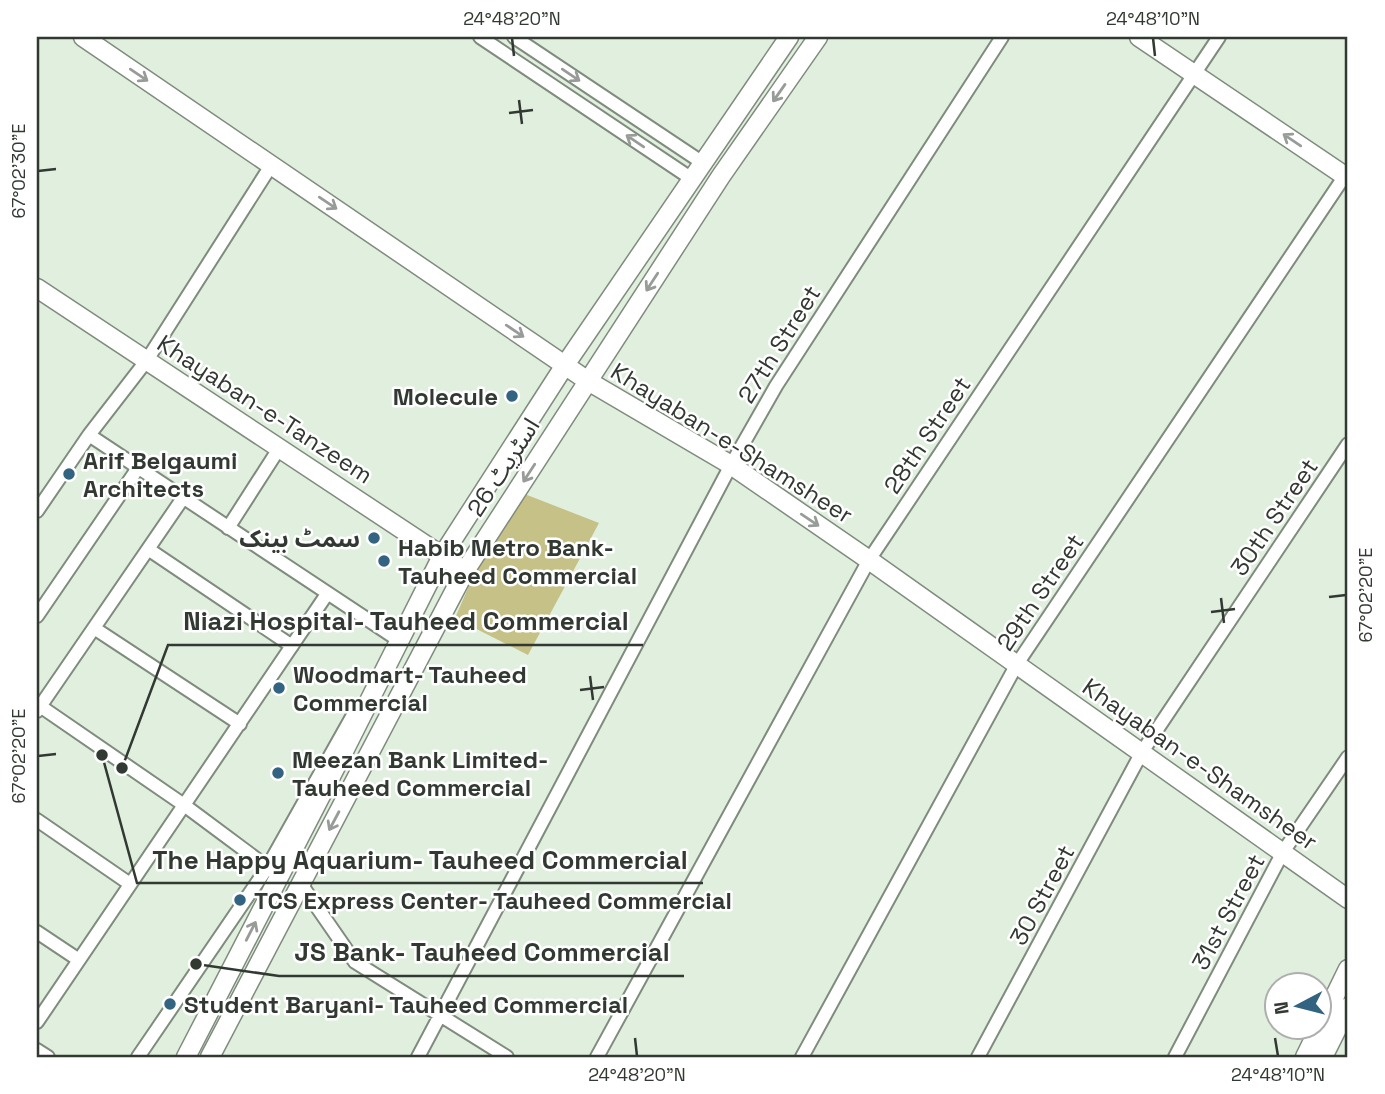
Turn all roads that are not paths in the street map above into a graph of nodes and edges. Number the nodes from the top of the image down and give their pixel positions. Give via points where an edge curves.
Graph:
1 (83, 37) edge
2 (480, 37) edge
3 (514, 37) edge
4 (789, 37) edge
5 (818, 37) edge
6 (1002, 37) edge
7 (1139, 37) edge
8 (1219, 37) edge
9 (1194, 74) junction
10 (703, 163) junction
11 (272, 164) junction
12 (1347, 175) edge
13 (692, 179) junction
14 (37, 288) edge
15 (147, 360) junction
16 (565, 365) junction
17 (588, 381) junction
18 (89, 435) junction
19 (1348, 444) edge
20 (280, 447) junction
21 (730, 465) junction
22 (138, 468) junction
23 (183, 498) junction
24 (37, 511) edge
25 (228, 528) junction
26 (148, 549) junction
27 (442, 556) junction
28 (869, 560) junction
29 (465, 571) junction
30 (327, 594) junction
31 (37, 616) edge
32 (94, 628) junction
33 (398, 640) junction
34 (292, 646) junction
35 (1017, 664) junction
36 (38, 707) edge
37 (240, 724) junction
38 (1142, 752) junction
39 (1348, 757) edge
40 (184, 805) junction
41 (37, 820) edge
42 (1283, 852) junction
43 (273, 871) junction
44 (130, 884) junction
45 (301, 884) junction
46 (1348, 900) edge
47 (37, 932) edge
48 (79, 960) junction
49 (1348, 970) edge
50 (37, 997) edge
51 (48, 1005) junction
52 (1348, 1007) edge
53 (440, 1014) junction
54 (37, 1022) edge
55 (37, 1050) edge
56 (48, 1057) edge
57 (138, 1057) edge
58 (186, 1057) edge
59 (210, 1057) edge
60 (418, 1057) edge
61 (507, 1057) edge
62 (597, 1057) edge
63 (802, 1057) edge
64 (978, 1057) edge
65 (1175, 1057) edge
66 (1305, 1057) edge
67 (1323, 1057) edge

1 -> 11 main road, Khayaban-e-Shamsheer
13 -> 2 street
3 -> 10 street
4 - 10 main road, اسٹریٹ 26
5 -> 17 main road, اسٹریٹ 26
6 - 21 street, 27th Street via 776,386
7 - 9 main road
8 - 9 street, 28th Street
12 -> 9 main road
9 - 28 street, 28th Street
10 - 13 main road, اسٹریٹ 26
11 - 15 street
11 -> 16 main road, Khayaban-e-Shamsheer
12 - 35 street, 29th Street
13 - 16 main road, اسٹریٹ 26
14 - 15 main road, Khayaban-e-Tanzeem
15 - 18 street
15 - 20 main road, Khayaban-e-Tanzeem
16 - 17 main road, Khayaban-e-Shamsheer
16 - 27 main road, اسٹریٹ 26
17 - 21 main road, Khayaban-e-Shamsheer
17 -> 29 main road, اسٹریٹ 26
18 - 22 street
18 - 24 street
19 - 38 street, 30th Street
20 - 25 street
20 - 27 main road, Khayaban-e-Tanzeem
21 -> 28 main road, Khayaban-e-Shamsheer
21 - 53 street, 27th Street
22 - 23 street
22 - 31 street
23 - 25 street
23 - 26 street
25 - 30 street
26 - 32 street
26 - 34 street
27 - 29 main road, Khayaban-e-Tanzeem
27 - 33 main road, اسٹریٹ 26
28 - 35 main road, Khayaban-e-Shamsheer
28 - 62 street, 28th Street
29 -> 45 main road, اسٹریٹ 26
30 - 33 street
30 - 34 street
32 - 36 street
32 - 37 street
33 - 43 main road, اسٹریٹ 26
34 - 37 street
35 - 38 main road, Khayaban-e-Shamsheer
35 - 63 street, 29th Street
36 - 40 street
37 - 40 street
38 - 42 main road, Khayaban-e-Shamsheer
38 - 64 street, 30 Street
39 - 42 street, 31st Street
40 - 43 street
40 - 44 street
41 - 44 street
42 - 46 main road, Khayaban-e-Shamsheer
42 - 65 street, 31st Street
43 - 57 street
58 -> 43 main road, اسٹریٹ 26
44 - 48 street
45 - 53 street via 355,962
45 - 59 main road, اسٹریٹ 26
47 - 48 street
48 - 51 street
49 - 66 main road
50 - 51 street
51 - 54 street
52 - 67 main road
53 - 60 street, 27th Street
53 - 61 street
55 - 56 street

